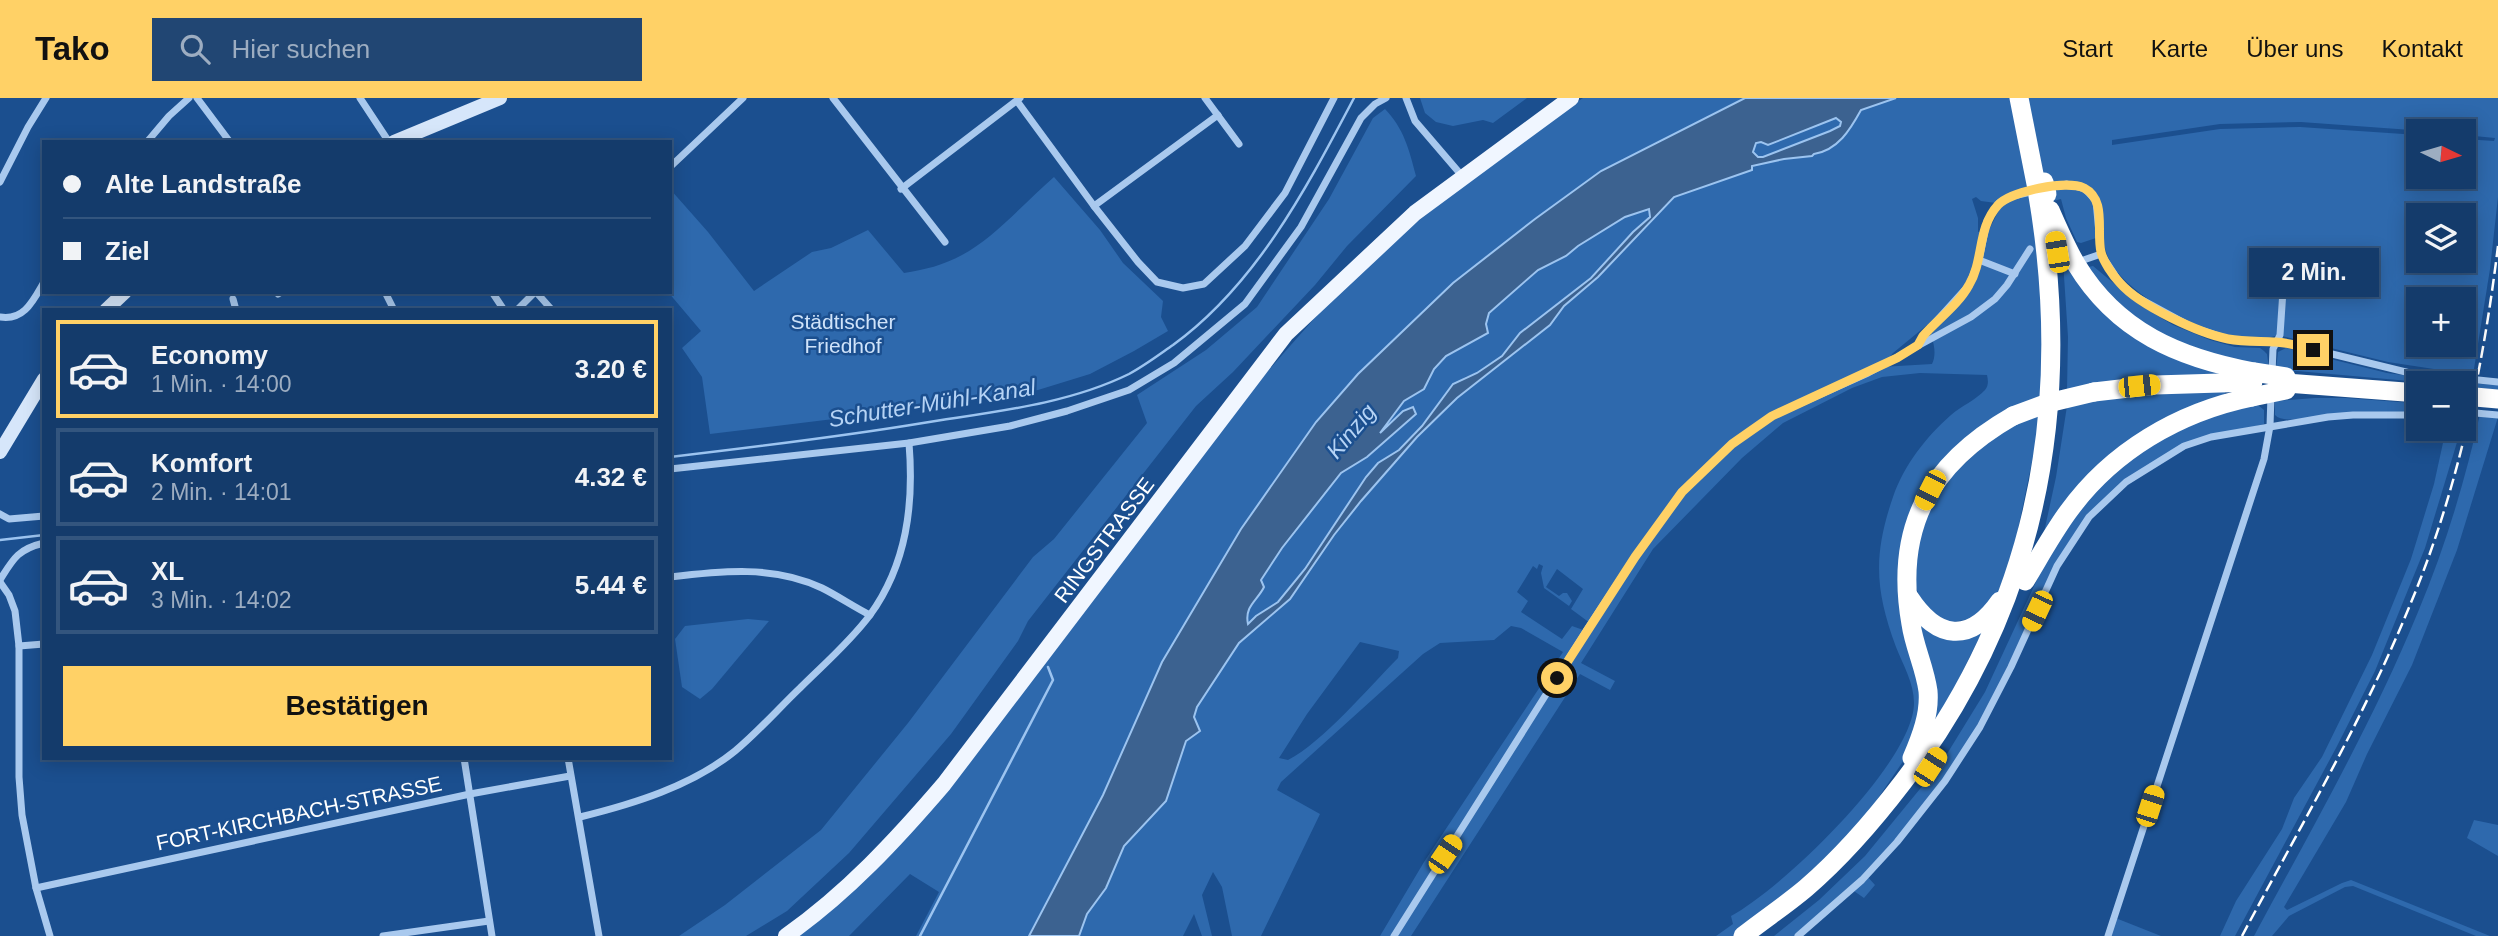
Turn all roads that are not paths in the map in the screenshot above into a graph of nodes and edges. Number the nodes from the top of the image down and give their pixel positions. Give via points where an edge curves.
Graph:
1 (46, 98) edge
2 (189, 98) edge
3 (197, 98) edge
4 (500, 98) edge
5 (743, 98) edge
6 (833, 98) edge
7 (1205, 98) edge
8 (1334, 98) edge
9 (1386, 98) edge
10 (1406, 98) edge
11 (1571, 98) edge
12 (2019, 98) edge
13 (2028, 98) edge
14 (364, 99) edge
15 (1019, 100) edge
16 (1217, 115) junction
17 (149, 140) edge
18 (228, 140) edge
19 (388, 140) edge
20 (399, 140) edge
21 (1239, 144) dead end
22 (2035, 158) junction
23 (672, 165) edge
24 (1463, 177) junction
25 (0, 182) edge
26 (901, 189) junction
27 (2043, 193) junction
28 (1094, 206) junction
29 (945, 242) dead end
30 (2030, 249) dead end
31 (2101, 254) junction
32 (1979, 260) junction
33 (2285, 261) dead end
34 (2075, 263) junction
35 (2015, 274) junction
36 (42, 286) edge
37 (123, 294) edge
38 (534, 294) edge
39 (538, 294) edge
40 (233, 299) dead end
41 (108, 308) edge
42 (235, 308) edge
43 (519, 308) edge
44 (550, 308) edge
45 (0, 317) edge
46 (2277, 342) junction
47 (1918, 345) junction
48 (2498, 382) edge
49 (2253, 384) junction
50 (2406, 392) edge
51 (2476, 397) edge
52 (2498, 398) edge
53 (38, 401) edge
54 (2476, 413) edge
55 (2406, 415) edge
56 (2498, 415) edge
57 (2270, 426) junction
58 (909, 443) junction
59 (0, 452) edge
60 (672, 470) edge
61 (0, 514) edge
62 (42, 516) edge
63 (42, 544) edge
64 (672, 577) edge
65 (0, 581) edge
66 (1907, 593) junction
67 (2011, 593) junction
68 (870, 615) junction
69 (42, 644) edge
70 (19, 646) junction
71 (464, 760) edge
72 (568, 760) edge
73 (570, 776) junction
74 (470, 794) junction
75 (1886, 804) junction
76 (580, 817) junction
77 (36, 888) junction
78 (489, 921) junction
79 (50, 936) edge
80 (383, 936) edge
81 (492, 936) edge
82 (599, 936) edge
83 (786, 936) edge
84 (1394, 936) edge
85 (1742, 936) edge
86 (1761, 936) edge
87 (1798, 936) edge
88 (2108, 936) edge

1 - 25 street
2 - 17 street
3 - 18 street
4 - 20 street
5 - 23 street
6 - 26 street
7 - 16 street
8 - 28 street via 1285,193 1245,246 1204,284 1183,288 1157,282
9 - 58 street via 1361,118 1301,227 1245,304 1174,363 1129,390 1067,411
10 - 24 street via 1415,121
11 - 24 main road, RINGSTRASSE
12 - 22 highway
13 - 22 highway
14 - 19 street
15 - 26 street
15 - 28 street
16 - 21 street
16 - 28 street
22 - 27 highway
24 - 83 main road, RINGSTRASSE via 1415,213 1286,334 944,784 824,910
26 - 29 street
27 - 34 highway
27 - 67 highway via 2052,338 2049,413 2039,481
30 - 35 street
31 - 32 street via 2096,201 2085,189 2067,184 1999,203 1987,221
31 - 34 street
31 - 46 street via 2120,284 2171,317 2231,340
32 - 35 street
32 - 47 street via 1969,285
33 - 46 street
34 - 49 highway via 2091,286 2139,331
35 - 47 street via 1995,299 1971,317
36 - 45 street via 20,315
37 - 41 street
38 - 43 street
39 - 44 street
40 - 42 street
46 - 48 street via 2410,373
46 - 57 street
47 - 84 street via 1772,416 1732,444 1682,492 1586,631
49 - 50 highway, bridge
49 - 66 highway, bridge via 2155,385 2094,392 2012,416 1970,444 1930,490 1907,554
49 - 67 highway via 2130,449 2110,466 2069,511
51 - 52 highway
53 - 59 street
54 - 56 street
55 - 57 street via 2353,415
57 - 87 street via 2184,446 2126,482 2090,517 2057,566 1980,727 1945,781 1862,880
57 - 88 street via 2264,459
58 - 60 street
58 - 68 street via 912,491 905,535 884,593
61 - 62 street via 9,519
63 - 65 street via 24,548
64 - 68 street via 776,573 821,588
65 - 70 street via 15,611
66 - 67 highway via 1926,621 1950,631 1979,624
66 - 75 highway via 1928,691 1926,718 1920,740
67 - 75 highway via 1948,719
67 - 86 highway via 1979,686 1930,767 1869,842 1813,896
68 - 76 street via 749,738 714,765 651,795
69 - 70 street
70 - 77 street via 19,777
71 - 74 street
72 - 73 street
73 - 74 street, FORT-KIRCHBACH-STRASSE
73 - 76 street
74 - 77 street, FORT-KIRCHBACH-STRASSE
74 - 78 street
75 - 85 highway via 1806,887
76 - 82 street
77 - 79 street
78 - 80 street
78 - 81 street

